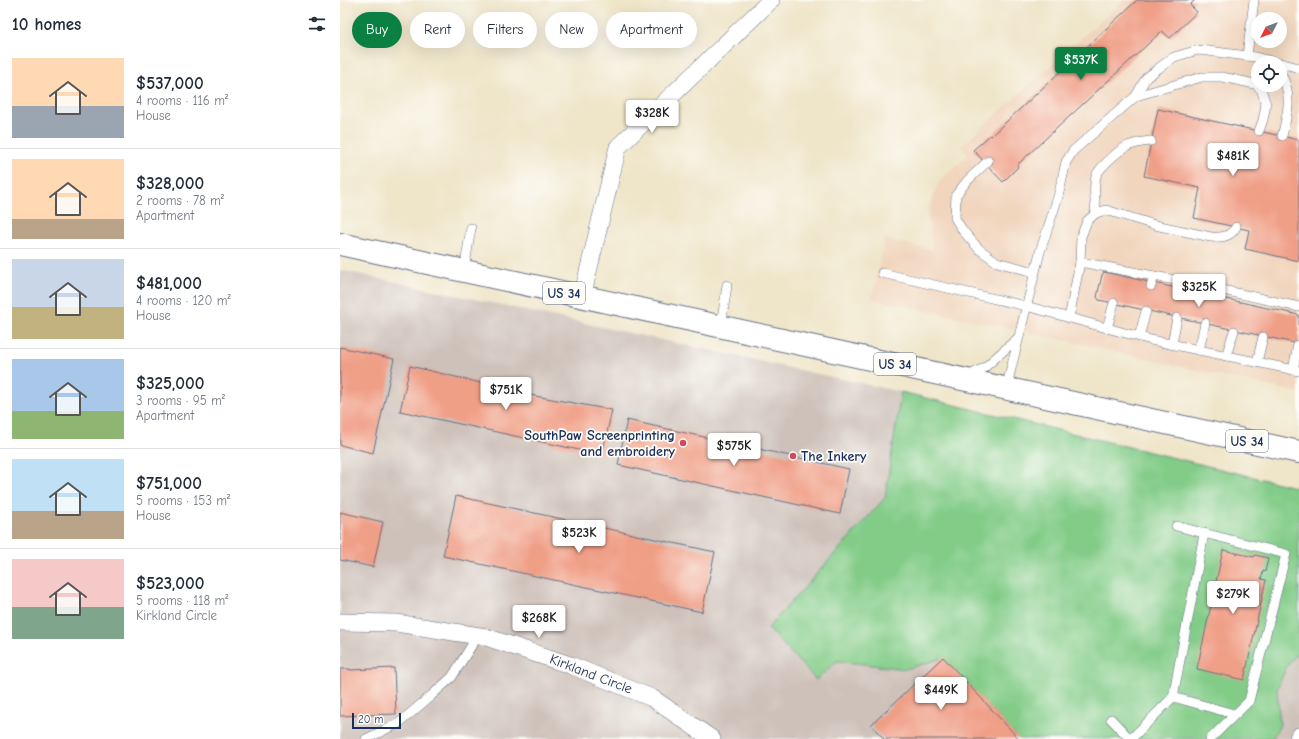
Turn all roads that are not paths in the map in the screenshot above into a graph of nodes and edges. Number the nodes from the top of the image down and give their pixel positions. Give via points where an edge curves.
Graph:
1 (770, 0) edge
2 (1254, 0) edge
3 (1248, 56) junction
4 (1251, 57) edge
5 (1287, 65) edge
6 (1299, 68) edge
7 (1287, 87) edge
8 (1136, 96) junction
9 (1259, 131) dead end
10 (1282, 136) dead end
11 (1151, 141) dead end
12 (988, 161) dead end
13 (1096, 213) junction
14 (1236, 227) dead end
15 (471, 228) dead end
16 (340, 244) edge
17 (1080, 262) junction
18 (1124, 270) junction
19 (464, 271) junction
20 (1034, 272) junction
21 (882, 274) dead end
22 (1154, 276) junction
23 (1122, 280) dead end
24 (1185, 282) junction
25 (727, 285) dead end
26 (1152, 286) dead end
27 (1215, 288) junction
28 (1183, 292) dead end
29 (582, 296) junction
30 (1213, 298) dead end
31 (1272, 301) junction
32 (1114, 303) dead end
33 (1026, 306) junction
34 (1299, 307) edge
35 (1146, 311) dead end
36 (1270, 311) dead end
37 (1069, 318) junction
38 (1177, 318) dead end
39 (1206, 323) dead end
40 (721, 326) junction
41 (1107, 328) junction
42 (1234, 331) dead end
43 (1019, 337) junction
44 (1139, 337) junction
45 (1263, 337) dead end
46 (1172, 344) junction
47 (1298, 345) dead end
48 (1199, 350) junction
49 (1226, 356) junction
50 (1257, 362) junction
51 (1296, 371) edge
52 (962, 379) junction
53 (1006, 389) junction
54 (1299, 452) edge
55 (1176, 526) dead end
56 (1204, 534) junction
57 (340, 622) edge
58 (478, 635) junction
59 (1172, 697) junction
60 (1234, 714) junction
61 (1111, 719) dead end
62 (1299, 736) edge
63 (366, 739) edge
64 (712, 739) edge
65 (1131, 739) edge
66 (1210, 739) edge
67 (1298, 739) edge

1 - 29 street via 618,147
2 - 3 lane
3 - 4 lane
3 - 8 lane via 1198,50 1174,57 1146,78
5 - 6 lane
7 - 10 lane via 1289,94
8 - 9 lane via 1202,77 1222,77 1255,84 1261,89 1266,104
8 - 20 lane via 1073,151 1066,162 1058,197
11 - 13 lane via 1124,147 1096,174
12 - 20 lane via 956,195 955,218 979,249 996,262
13 - 14 lane via 1106,210 1154,225 1218,238 1234,232
13 - 17 lane via 1087,221 1083,232
15 - 19 lane
16 - 19 main road, US 34
17 - 18 lane
17 - 37 lane
18 - 22 lane
18 - 23 lane
19 - 29 main road, US 34
20 - 33 lane
21 - 33 lane
22 - 24 lane
22 - 26 lane
24 - 27 lane
24 - 28 lane
25 - 40 lane
27 - 30 lane
27 - 31 lane via 1243,299
29 - 40 main road, US 34
31 - 34 lane
31 - 36 lane
32 - 41 lane
33 - 37 lane
33 - 43 lane
35 - 44 lane
37 - 41 lane
38 - 46 lane
39 - 48 lane
40 - 52 main road, US 34
41 - 44 lane
42 - 49 lane
43 - 52 lane via 984,368
43 - 53 lane
44 - 46 lane
45 - 50 lane
46 - 48 lane
47 - 51 lane
48 - 49 lane
49 - 50 lane
50 - 51 lane
52 - 53 main road, US 34
53 - 54 main road, US 34
55 - 56 lane
56 - 59 lane
56 - 60 lane via 1286,554 1249,701
57 - 58 street, Kirkland Circle via 396,623
58 - 63 lane via 452,677 432,696 399,723
58 - 64 street, Kirkland Circle via 570,665 652,698
59 - 60 lane
59 - 65 lane
60 - 66 lane
61 - 65 lane
62 - 67 street

